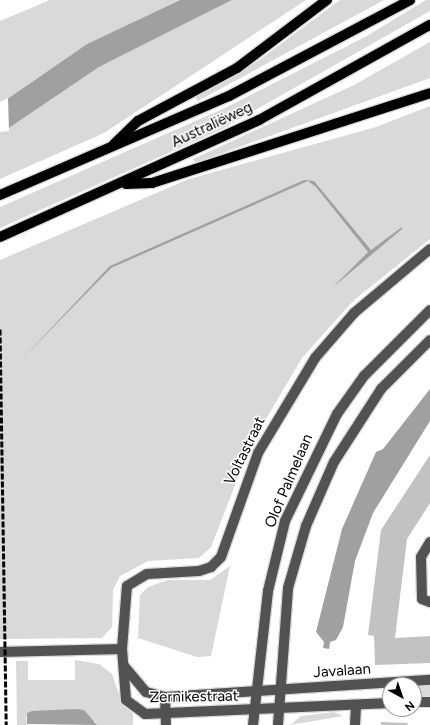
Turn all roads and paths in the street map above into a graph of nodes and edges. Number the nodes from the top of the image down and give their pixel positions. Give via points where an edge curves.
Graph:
1 (327, 0) edge
2 (410, 0) edge
3 (430, 25) edge
4 (430, 93) edge
5 (108, 149) junction
6 (120, 184) junction
7 (0, 195) edge
8 (0, 237) edge
9 (430, 249) edge
10 (430, 310) edge
11 (430, 340) edge
12 (430, 542) edge
13 (430, 602) edge
14 (122, 649) junction
15 (0, 652) edge
16 (124, 666) junction
17 (430, 680) edge
18 (280, 688) junction
19 (256, 689) junction
20 (165, 697) junction
21 (382, 703) edge
22 (356, 705) junction
23 (279, 709) junction
24 (254, 711) junction
25 (166, 720) edge
26 (253, 725) edge
27 (278, 725) edge
28 (355, 725) edge

1 - 5 main road via 237,68 138,121
2 - 5 main road, Australiëweg via 229,96
3 - 6 main road, Australiëweg via 258,120
4 - 6 main road via 152,183
5 - 7 main road, Australiëweg
6 - 8 main road, Australiëweg
9 - 14 street, Voltastraat via 354,313 315,358 258,453 221,557 211,567 199,571 148,574 127,586
10 - 19 street, Olof Palmelaan via 364,376 337,414 317,451 286,520 268,591
11 - 18 street via 381,389 334,462 306,526 288,588
12 - 13 street via 421,557 422,599
14 - 15 street
14 - 16 street, Zernikestraat
16 - 20 street, Zernikestraat via 146,692
16 - 25 street, Zernikestraat via 123,691 131,707
17 - 18 street, Javalaan
18 - 19 street, Javalaan
18 - 23 street
19 - 20 street, Zernikestraat
19 - 24 street, Olof Palmelaan
20 - 25 street
21 - 22 street
22 - 23 street
22 - 28 street
23 - 24 street, Zernikestraat
23 - 27 street
24 - 25 street, Zernikestraat
24 - 26 street, Olof Palmelaan

